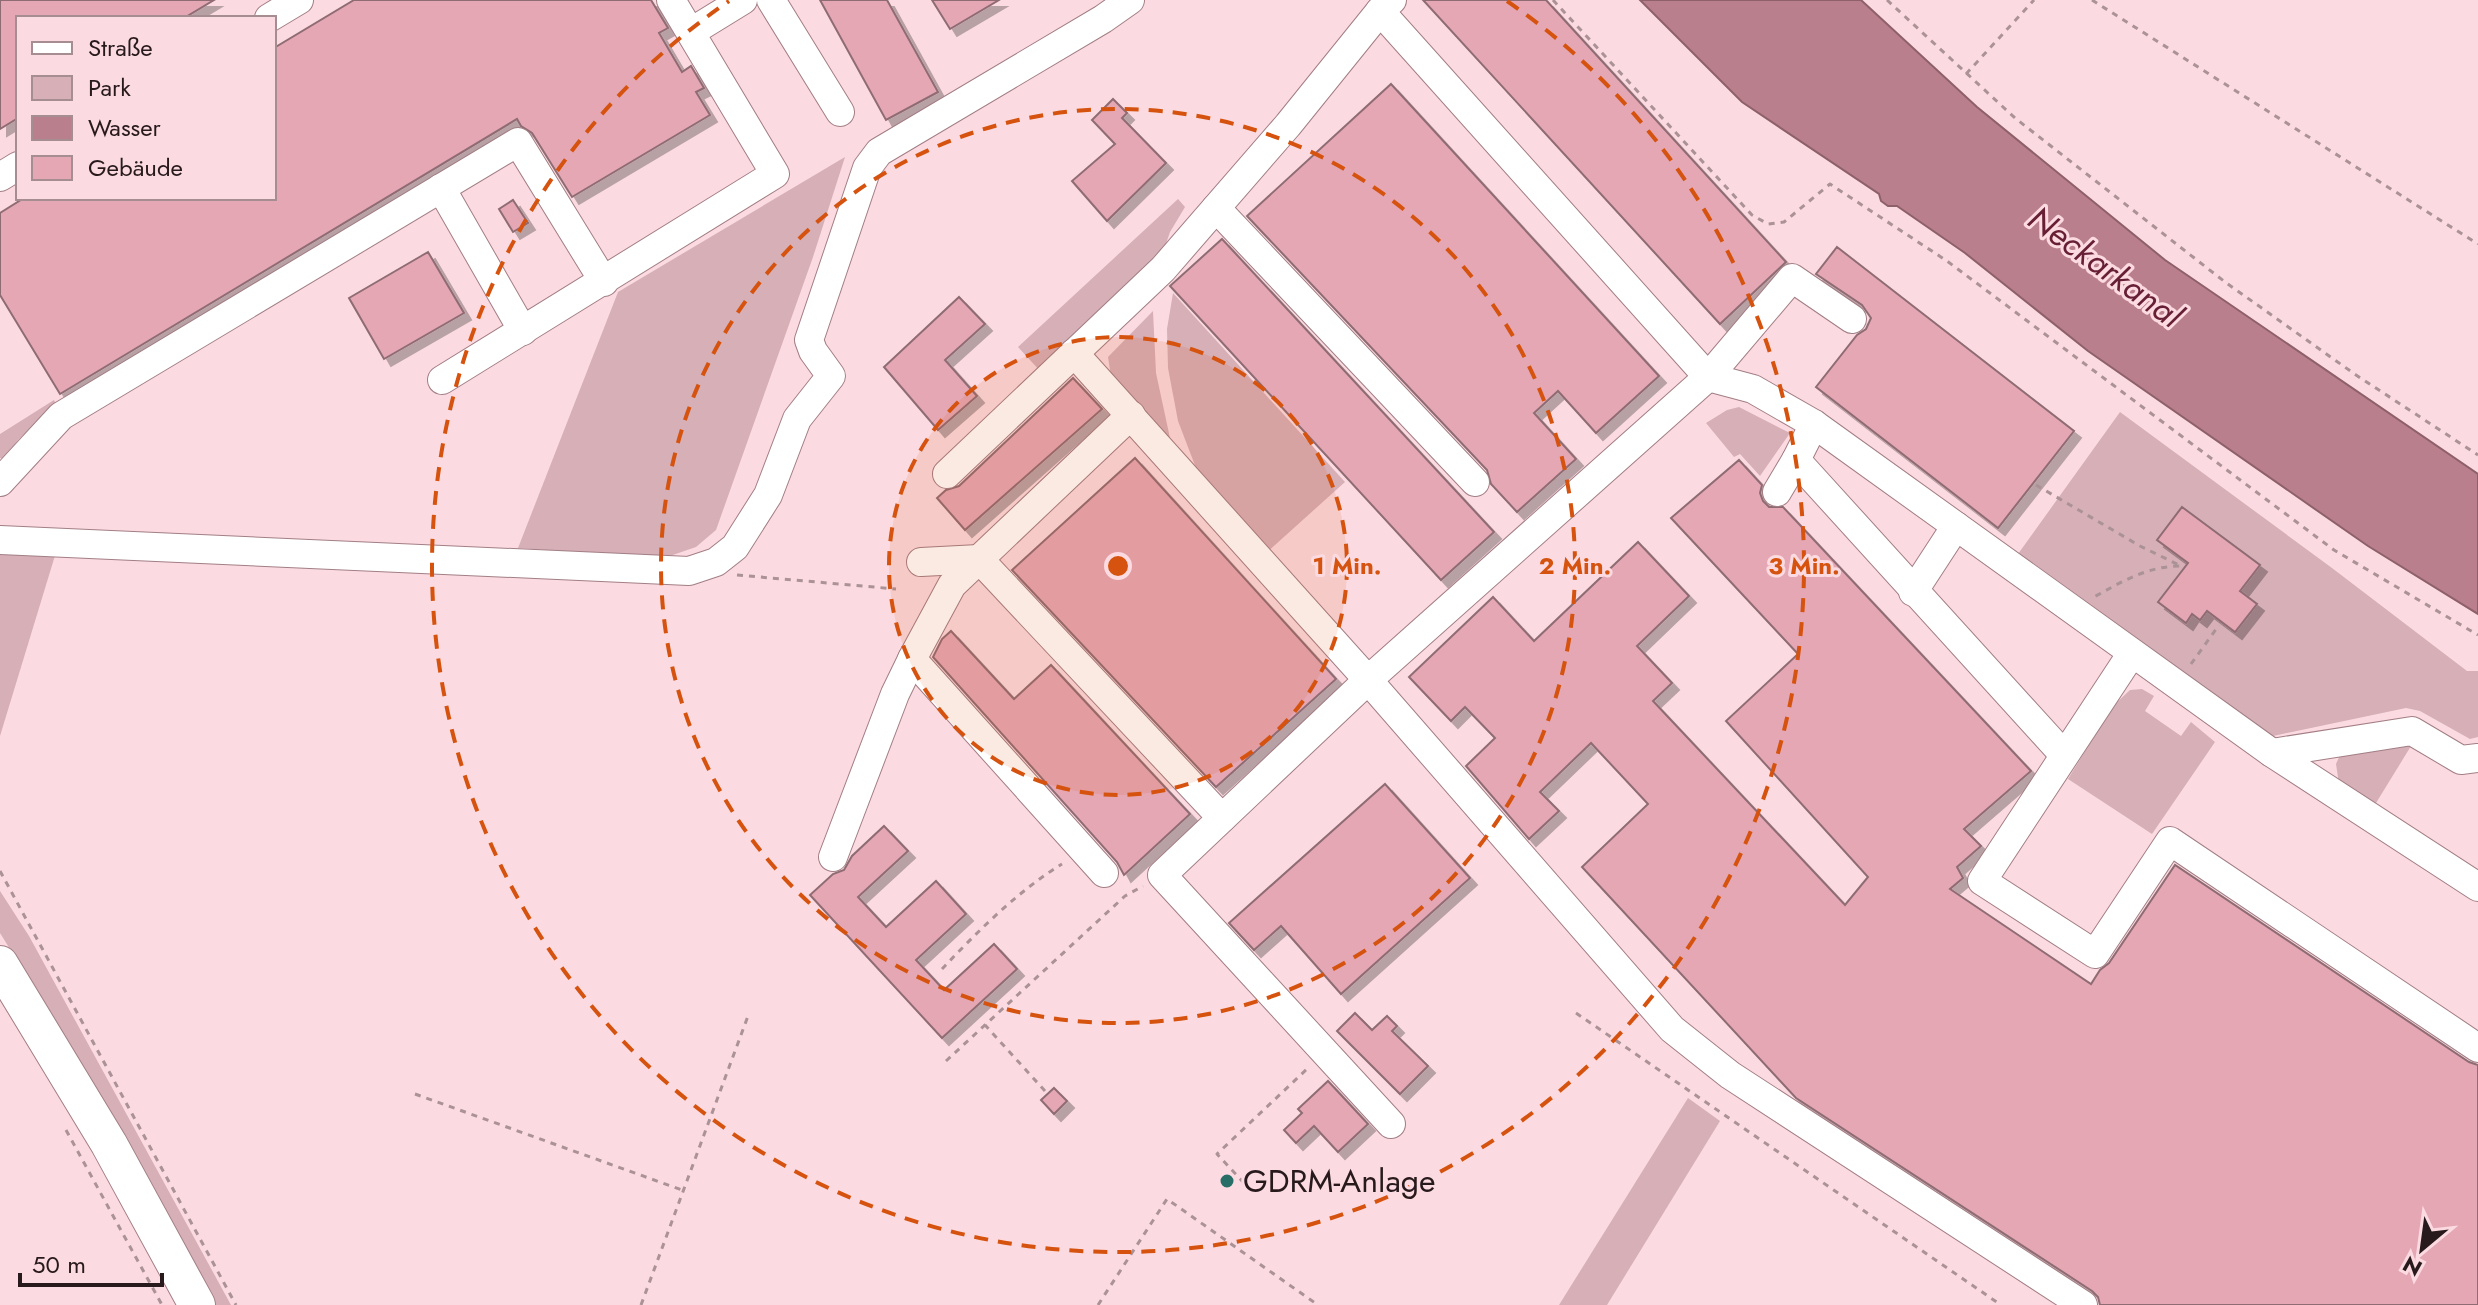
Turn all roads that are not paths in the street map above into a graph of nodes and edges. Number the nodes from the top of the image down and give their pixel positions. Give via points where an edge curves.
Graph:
1 (299, 0) edge
2 (671, 0) edge
3 (743, 0) edge
4 (771, 0) edge
5 (1130, 0) edge
6 (1386, 5) edge
7 (272, 16) edge
8 (691, 32) junction
9 (840, 112) dead end
10 (441, 188) junction
11 (1216, 208) junction
12 (604, 282) junction
13 (1852, 319) dead end
14 (523, 331) junction
15 (1074, 353) junction
16 (1708, 377) junction
17 (442, 380) dead end
18 (1131, 415) junction
19 (1814, 424) junction
20 (1796, 460) junction
21 (947, 474) dead end
22 (0, 482) edge
23 (1475, 482) dead end
24 (1777, 492) dead end
25 (1956, 526) junction
26 (0, 540) edge
27 (979, 559) junction
28 (921, 562) dead end
29 (1913, 592) junction
30 (2132, 653) junction
31 (912, 659) junction
32 (1368, 680) junction
33 (2272, 753) junction
34 (2064, 755) junction
35 (2478, 758) edge
36 (1222, 818) junction
37 (833, 857) dead end
38 (1104, 873) dead end
39 (2478, 887) edge
40 (0, 964) edge
41 (2478, 1048) edge
42 (1391, 1124) dead end
43 (197, 1305) edge
44 (2083, 1305) edge

1 - 7 lane
2 - 8 lane
3 - 8 lane
4 - 9 lane
5 - 26 lane via 879,152 867,168 809,340 831,376 797,419 755,517 735,547 716,562 689,571 652,571
6 - 11 lane
6 - 16 lane
8 - 12 lane via 775,174
10 - 12 lane via 518,142
10 - 14 lane
10 - 22 lane via 61,416
11 - 15 lane via 1163,269
11 - 23 lane
12 - 14 lane
13 - 16 lane via 1792,278
14 - 17 lane
15 - 18 lane
15 - 21 lane
16 - 19 lane via 1753,389
16 - 32 lane
18 - 27 lane
18 - 32 lane
19 - 20 lane
19 - 25 lane
20 - 24 lane
20 - 29 lane
25 - 29 lane
25 - 30 lane
27 - 28 lane
27 - 31 lane via 952,585
27 - 36 lane
29 - 34 lane
30 - 33 lane
30 - 34 lane
31 - 37 lane
31 - 38 lane
32 - 36 lane
32 - 44 lane via 1672,1029 1730,1075
33 - 35 lane via 2412,731 2461,760
33 - 39 lane
34 - 41 lane via 1982,881 2095,954 2170,841
36 - 42 lane via 1162,875
40 - 43 main road via 109,1144

